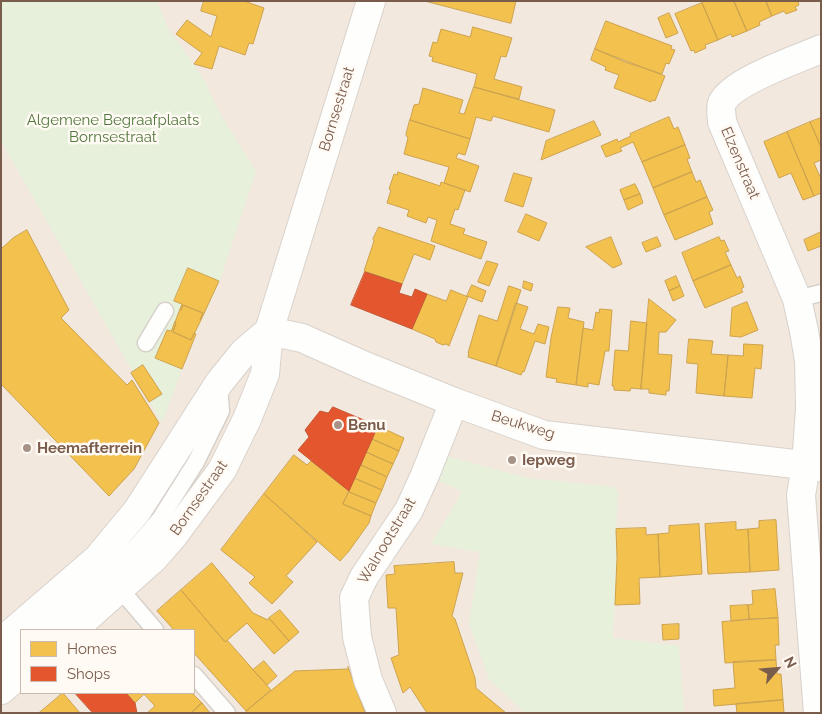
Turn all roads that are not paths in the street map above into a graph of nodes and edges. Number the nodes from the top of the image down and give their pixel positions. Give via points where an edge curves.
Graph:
1 (371, 1) edge
2 (821, 49) edge
3 (809, 296) edge
4 (165, 311) dead end
5 (269, 331) junction
6 (146, 343) dead end
7 (219, 383) junction
8 (454, 402) junction
9 (813, 467) edge
10 (120, 589) junction
11 (46, 629) edge
12 (74, 629) edge
13 (154, 629) edge
14 (1, 642) edge
15 (20, 651) edge
16 (1, 667) edge
17 (20, 674) edge
18 (195, 676) edge
19 (1, 690) edge
20 (227, 713) edge
21 (382, 713) edge
22 (818, 713) edge

1 - 5 street, Bornsestraat
2 - 3 street, Elzenstraat via 742,84 728,94 721,105 722,122
3 - 9 street, Elzenstraat
4 - 6 lane
5 - 7 street via 244,352
5 - 8 street, Beukweg via 302,338
5 - 10 street, Bornsestraat via 265,374 222,470 174,535
7 - 11 lane, Bornsestraat via 221,411 196,462 160,519 94,588
7 - 14 street via 137,511 104,551
8 - 9 street, Beukweg via 544,435
8 - 21 street, Walnootstraat via 409,510 364,577 354,598 357,637 368,680
9 - 22 street, Elzenstraat via 801,496
10 - 12 street, Bornsestraat
10 - 13 lane
15 - 16 lane
17 - 19 street
18 - 20 lane

